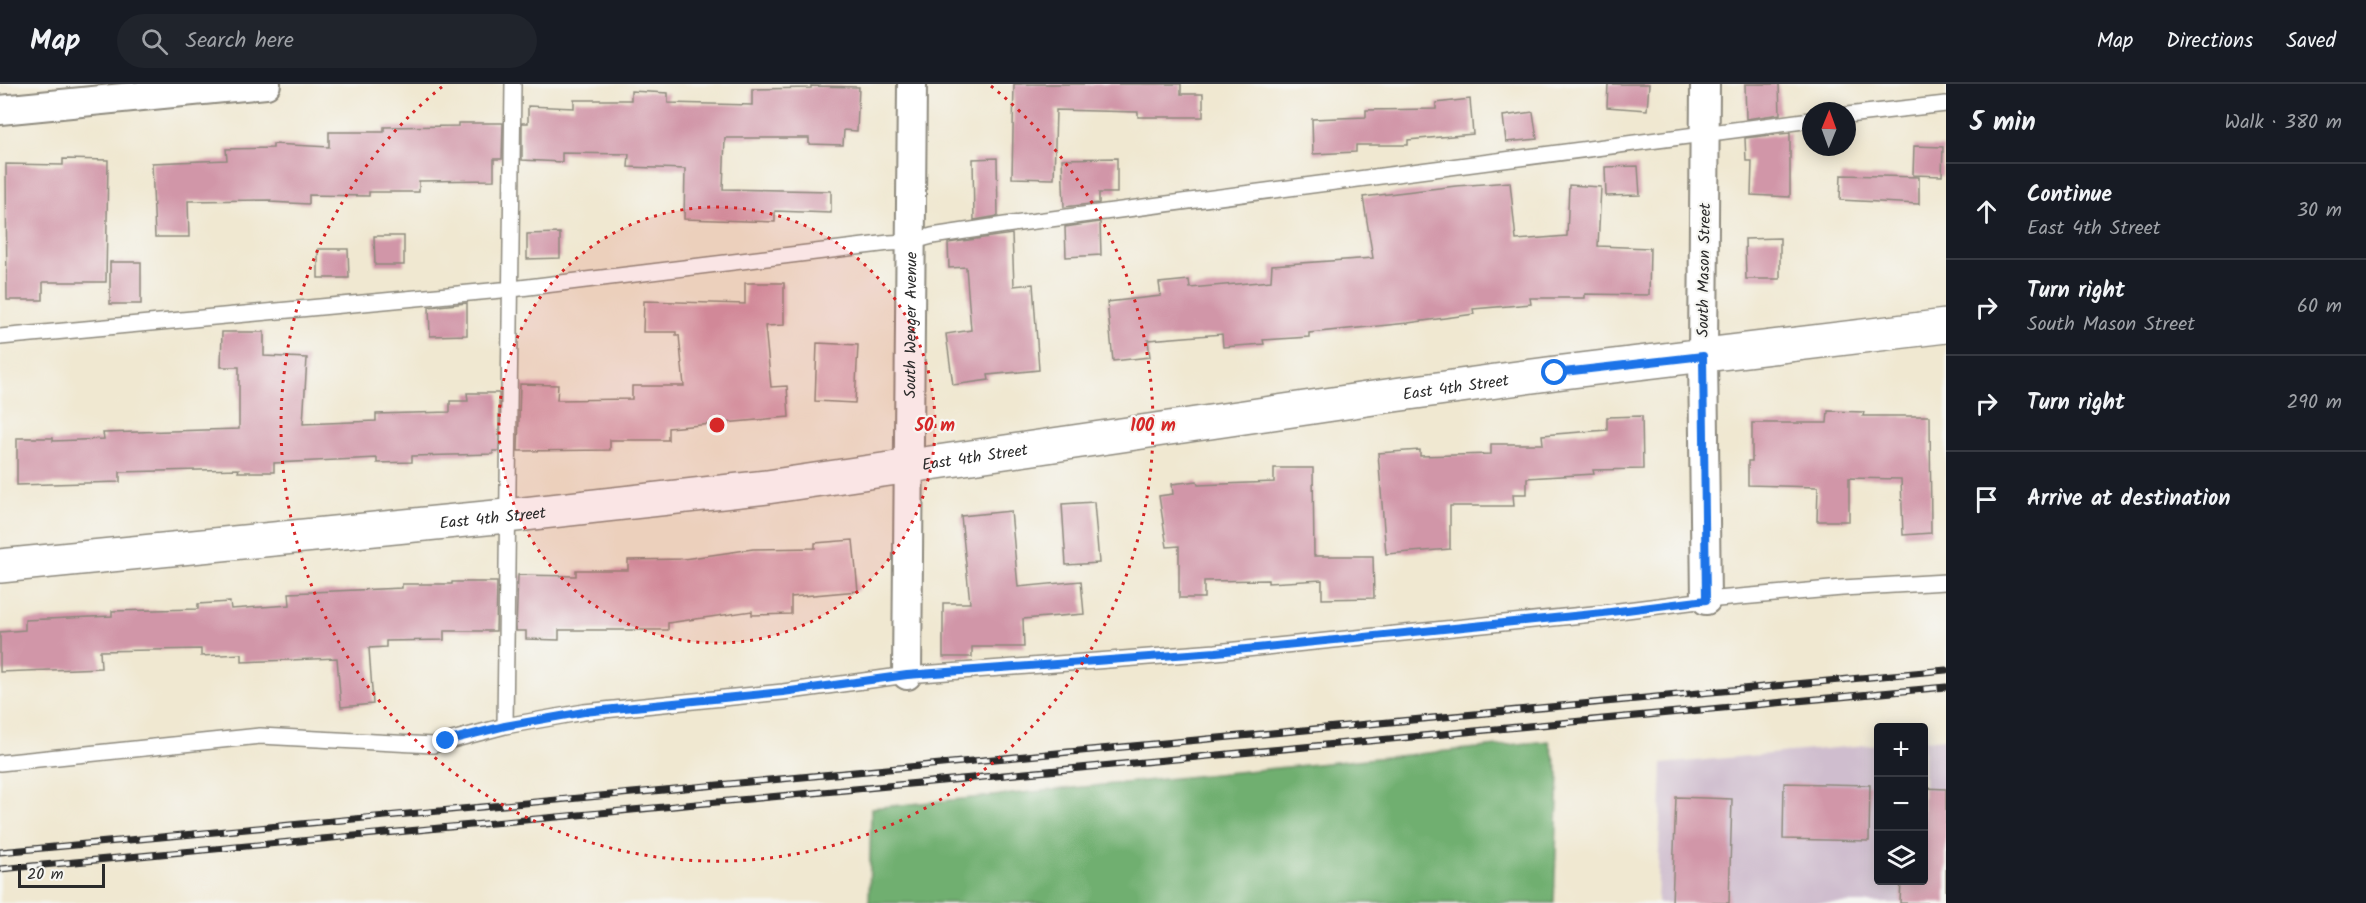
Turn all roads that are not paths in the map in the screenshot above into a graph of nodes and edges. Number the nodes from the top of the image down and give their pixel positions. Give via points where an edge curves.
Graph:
1 (266, 84) edge
2 (513, 84) edge
3 (912, 84) edge
4 (1705, 84) edge
5 (1946, 104) edge
6 (0, 110) edge
7 (1856, 115) edge
8 (1802, 121) edge
9 (1705, 132) junction
10 (909, 242) junction
11 (512, 289) junction
12 (1946, 326) edge
13 (0, 337) edge
14 (1703, 356) junction
15 (908, 466) junction
16 (506, 516) junction
17 (0, 566) edge
18 (1946, 582) edge
19 (1706, 600) junction
20 (907, 675) junction
21 (505, 726) junction
22 (0, 763) edge

1 - 6 street
2 - 11 lane
3 - 10 street, South Wenger Avenue
4 - 9 street, South Mason Street
5 - 7 lane
8 - 9 lane
9 - 10 lane via 1005,225
9 - 14 street, South Mason Street
10 - 11 lane
10 - 15 street, South Wenger Avenue
11 - 13 lane
11 - 16 lane
12 - 14 street, East 4th Street
14 - 15 street, East 4th Street via 1406,393
14 - 19 street, South Mason Street
15 - 16 street, East 4th Street via 767,487
15 - 20 street, South Wenger Avenue
16 - 17 street, East 4th Street
16 - 21 lane
18 - 19 lane
19 - 20 lane via 1216,652
20 - 21 lane via 584,712
21 - 22 lane via 433,745 260,736

